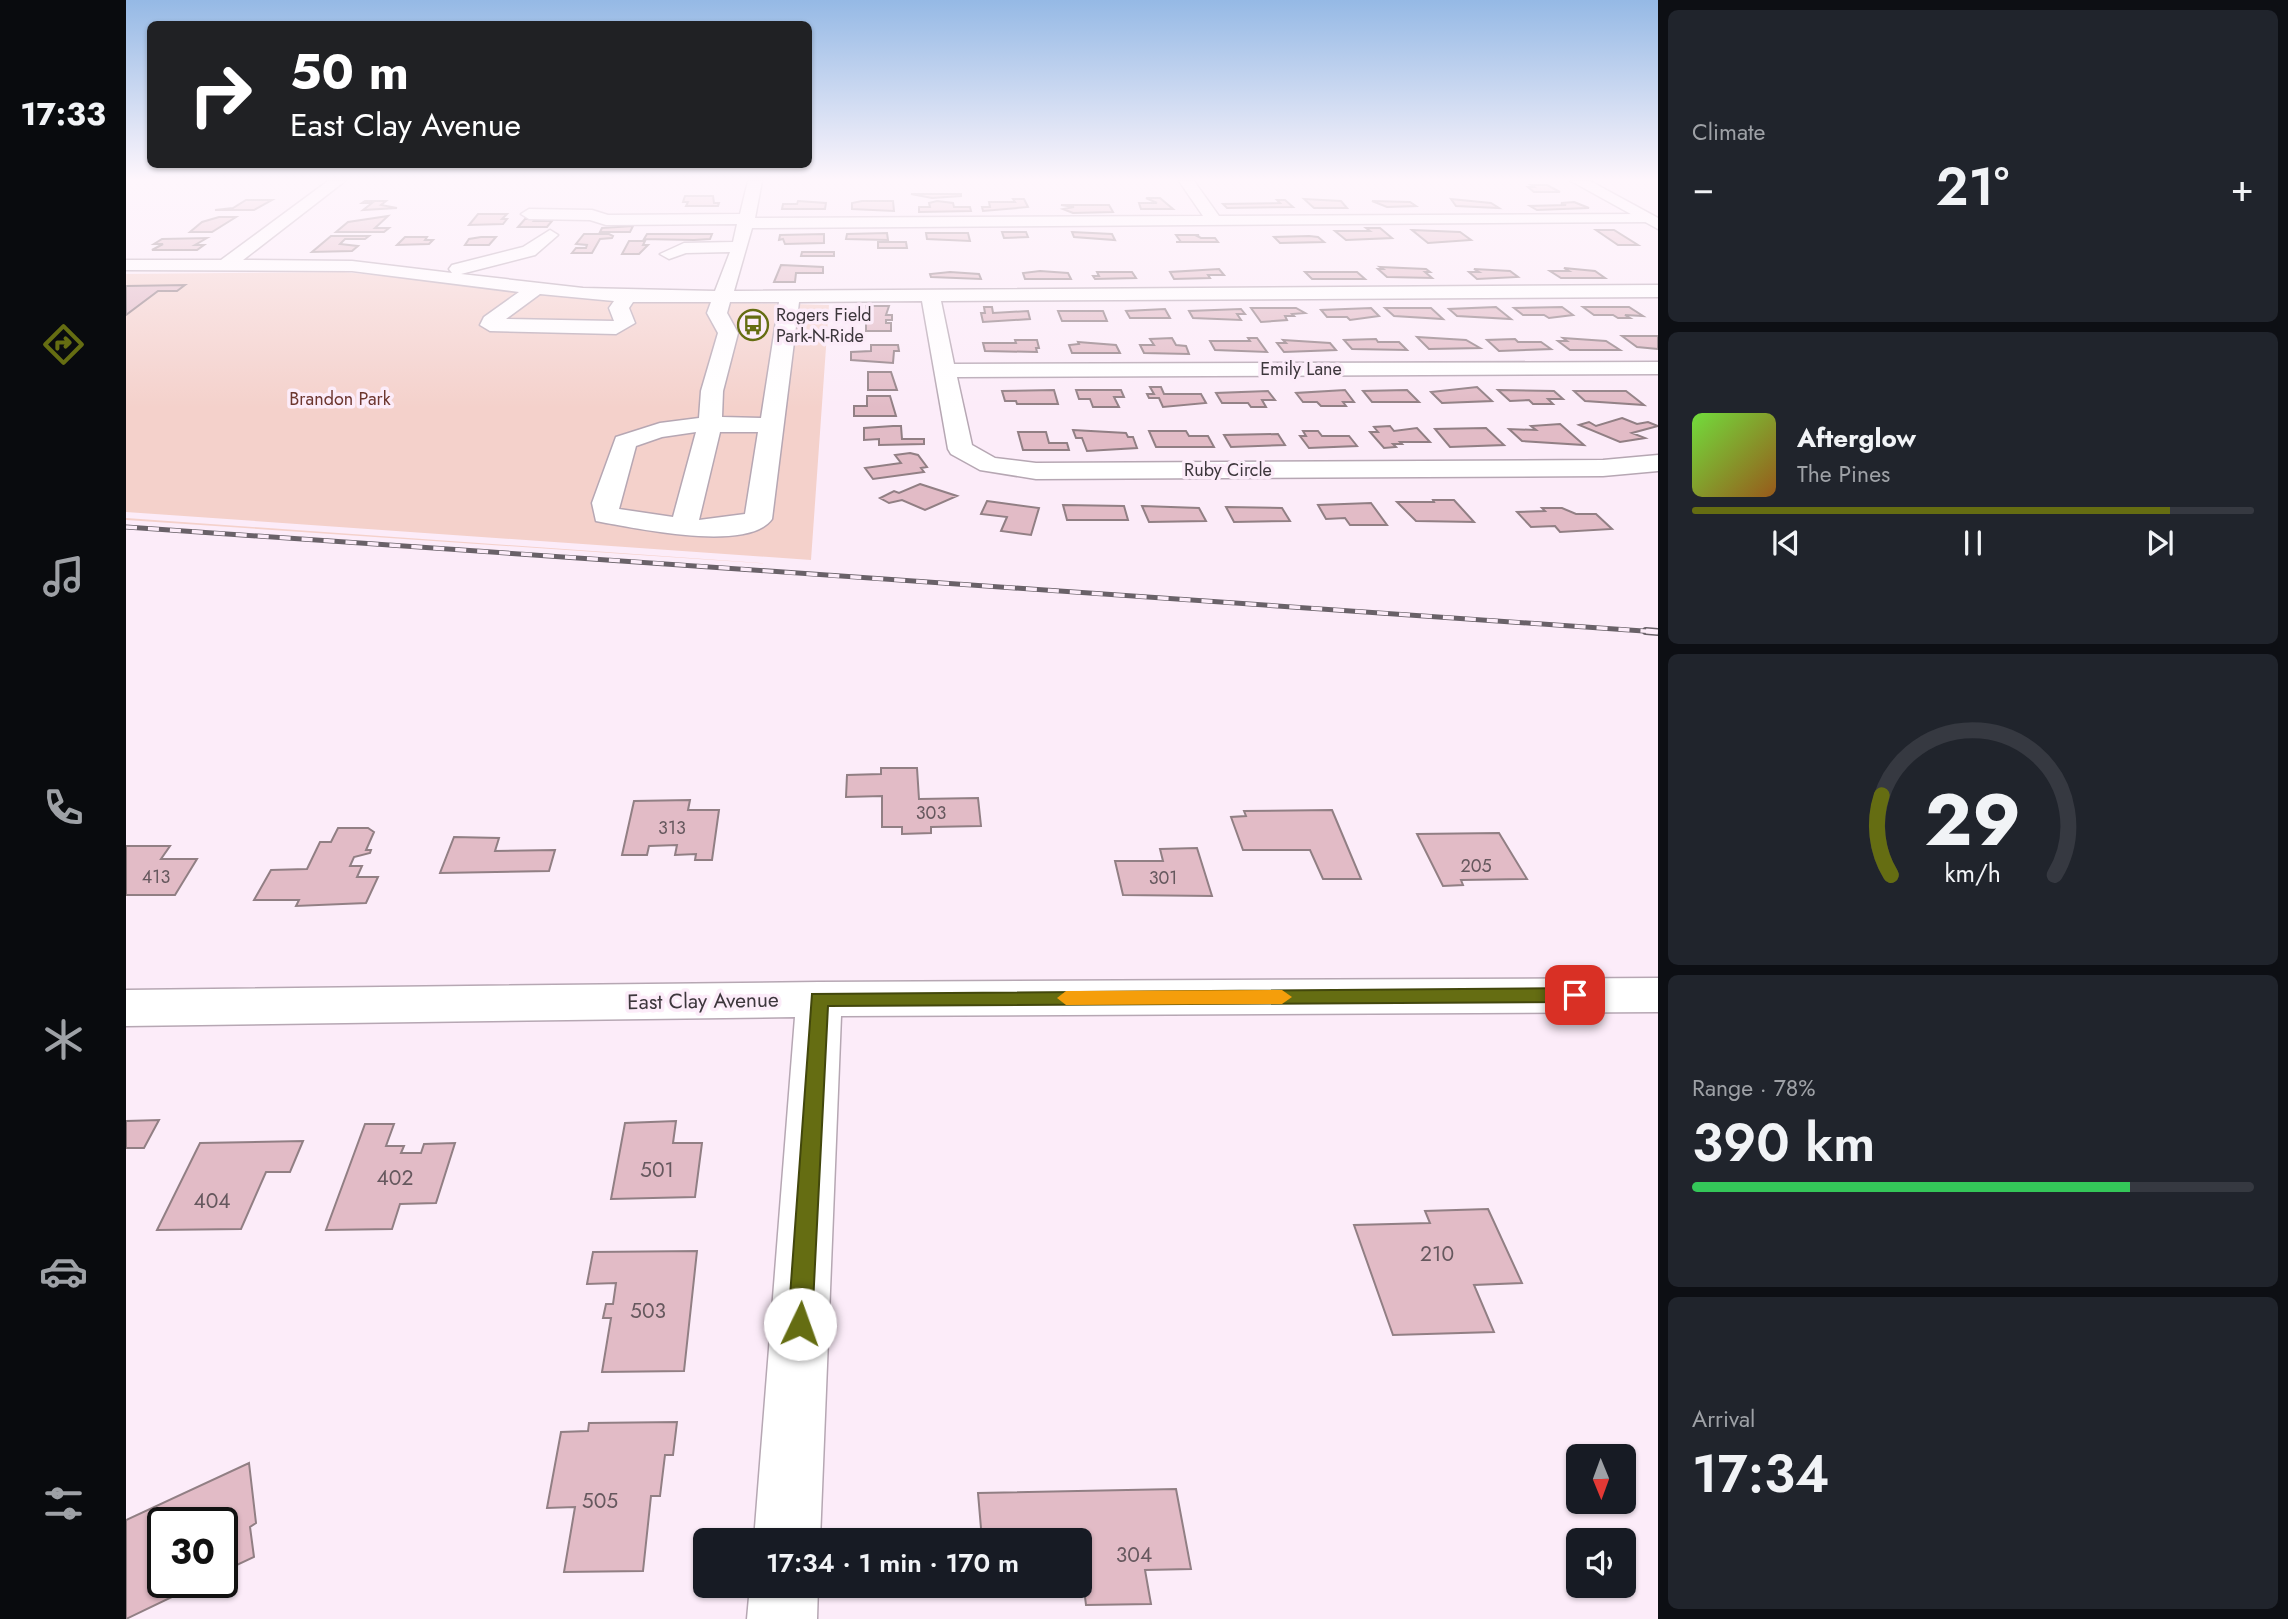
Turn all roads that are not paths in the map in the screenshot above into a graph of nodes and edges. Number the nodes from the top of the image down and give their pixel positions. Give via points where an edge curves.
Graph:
1 (237, 257) edge
2 (505, 257) edge
3 (737, 257) edge
4 (126, 264) edge
5 (227, 264) junction
6 (432, 274) junction
7 (537, 288) junction
8 (1658, 292) edge
9 (790, 295) junction
10 (930, 295) junction
11 (628, 296) junction
12 (723, 296) junction
13 (944, 370) junction
14 (1654, 371) edge
15 (709, 425) junction
16 (771, 425) junction
17 (1658, 463) edge
18 (684, 526) junction
19 (1658, 995) edge
20 (819, 999) junction
21 (126, 1008) edge
22 (788, 1528) edge
23 (783, 1598) edge
24 (782, 1619) edge

1 - 5 street
2 - 6 street
3 - 12 street
4 - 5 street
5 - 6 street via 352,266
6 - 7 street
7 - 11 street
7 - 11 street via 490,325 616,328 625,323 619,308
8 - 10 street
9 - 10 street
9 - 12 street
9 - 16 street
10 - 13 street, Ruby Circle
11 - 12 street
12 - 15 street via 717,313 728,333 712,391
13 - 14 street, Emily Lane
13 - 17 street, Ruby Circle via 960,449 1001,467 1036,471 1603,468
15 - 16 street
15 - 18 street
15 - 18 street via 661,429 625,442 605,503 606,515
16 - 18 street via 758,519 743,526
19 - 20 street, East Clay Avenue
20 - 21 street, East Clay Avenue
20 - 22 street
23 - 24 street

